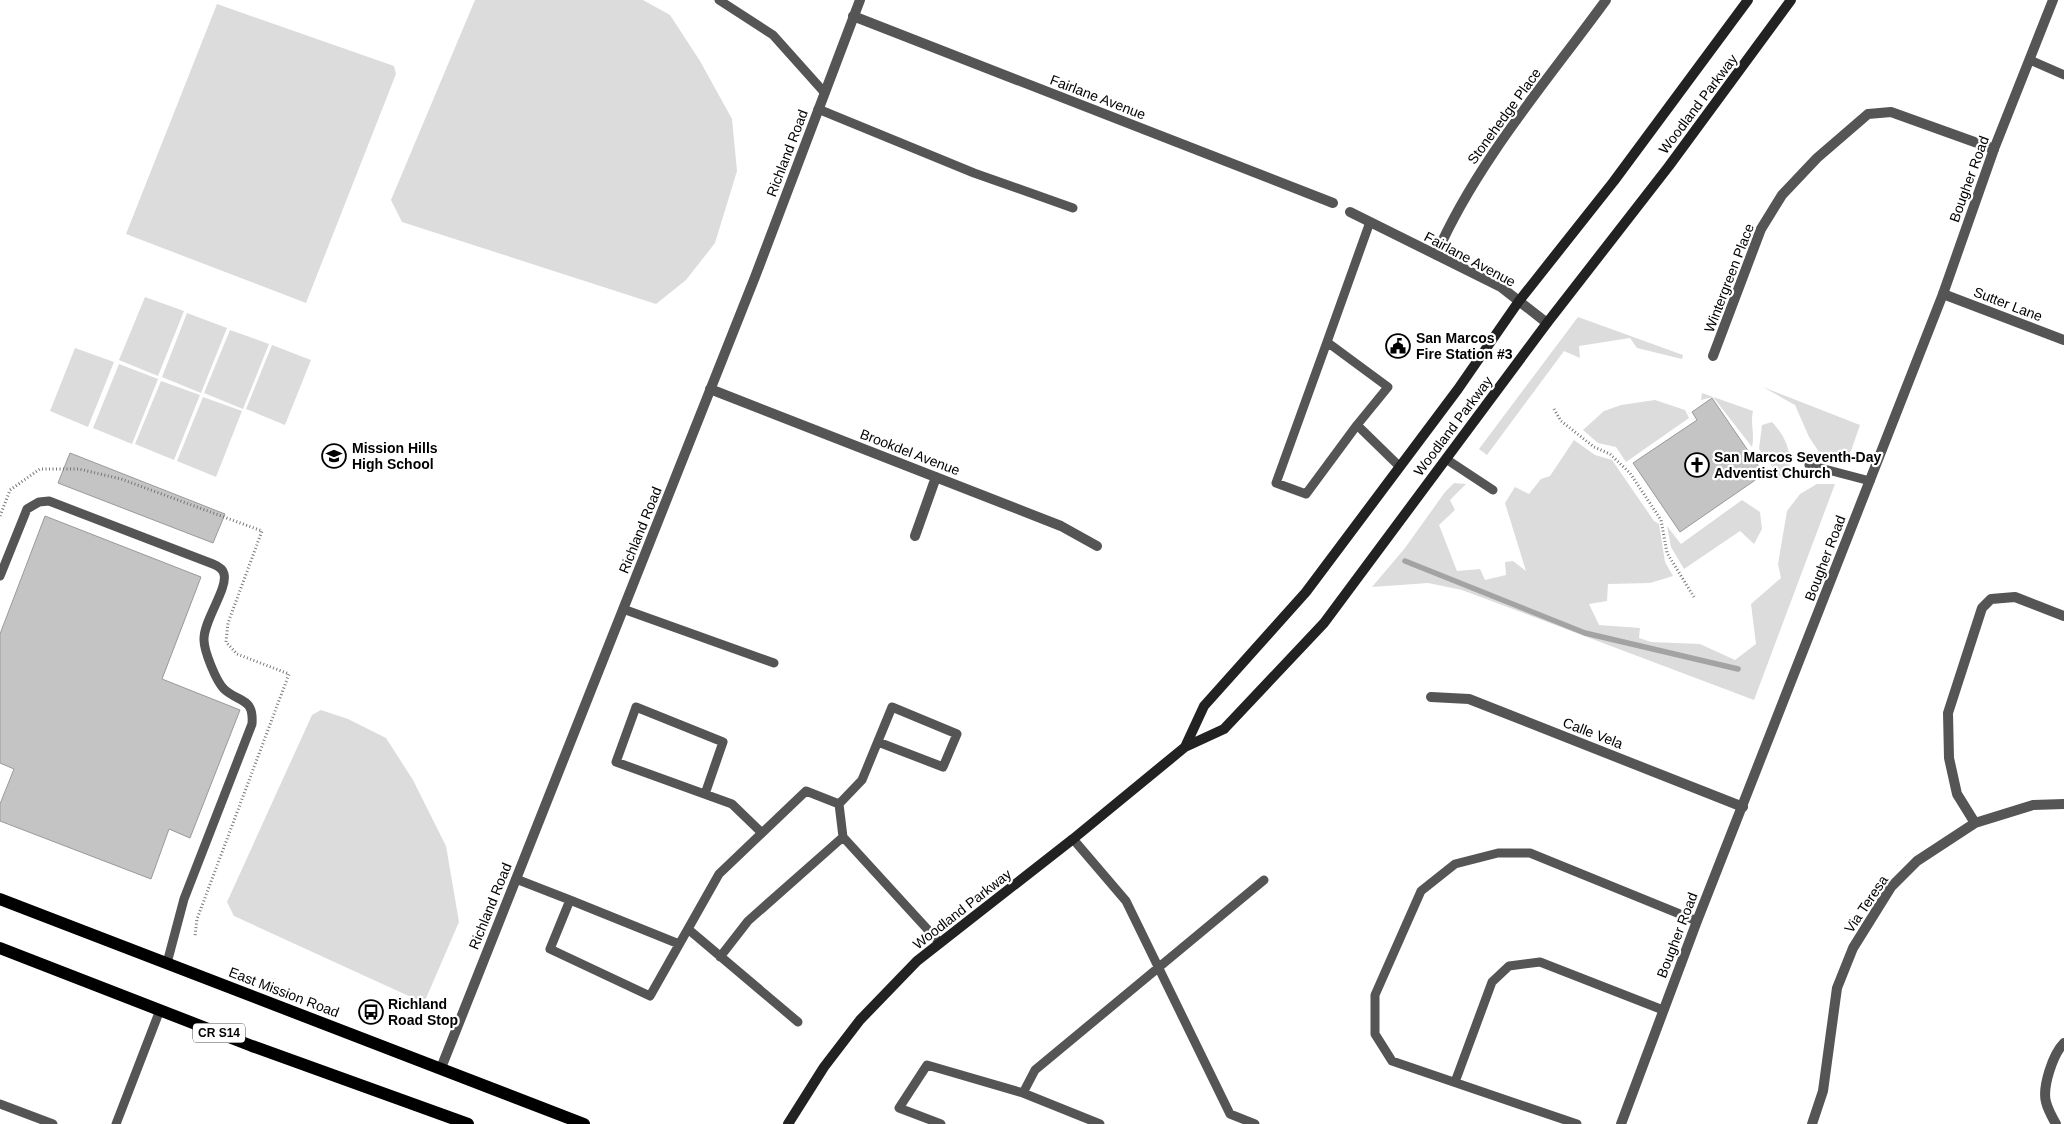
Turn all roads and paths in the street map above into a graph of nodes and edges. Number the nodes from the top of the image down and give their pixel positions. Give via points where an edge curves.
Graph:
1 (719, 0) edge
2 (860, 0) edge
3 (1606, 0) edge
4 (1748, 0) edge
5 (1791, 0) edge
6 (2052, 0) edge
7 (853, 16) junction
8 (2030, 60) junction
9 (2064, 75) edge
10 (824, 92) junction
11 (818, 109) junction
12 (1994, 149) junction
13 (1333, 203) dead end
14 (1073, 208) dead end
15 (1350, 212) dead end
16 (1370, 222) junction
17 (1436, 255) junction
18 (1943, 294) junction
19 (1519, 301) junction
20 (1547, 323) junction
21 (2064, 340) edge
22 (1327, 342) junction
23 (1713, 356) dead end
24 (710, 388) junction
25 (1554, 409) dead end
26 (1357, 425) junction
27 (1446, 459) junction
28 (1809, 464) dead end
29 (1399, 466) junction
30 (936, 477) junction
31 (1870, 480) junction
32 (1493, 490) dead end
33 (915, 536) dead end
34 (1097, 546) dead end
35 (0, 576) edge
36 (1694, 597) dead end
37 (623, 609) junction
38 (2064, 616) edge
39 (774, 663) dead end
40 (1431, 697) dead end
41 (878, 742) junction
42 (1185, 747) junction
43 (705, 794) junction
44 (839, 804) junction
45 (2064, 804) edge
46 (1743, 807) junction
47 (1975, 823) junction
48 (762, 833) junction
49 (843, 838) junction
50 (1073, 839) junction
51 (516, 879) junction
52 (1264, 880) dead end
53 (0, 899) edge
54 (570, 900) junction
55 (1697, 920) junction
56 (688, 929) junction
57 (940, 943) junction
58 (679, 944) junction
59 (0, 948) edge
60 (720, 957) junction
61 (167, 963) junction
62 (1158, 967) junction
63 (160, 1010) junction
64 (1663, 1010) junction
65 (798, 1022) dead end
66 (2064, 1043) edge
67 (441, 1068) junction
68 (1455, 1082) junction
69 (1023, 1093) junction
70 (0, 1104) edge
71 (53, 1124) edge
72 (116, 1124) edge
73 (468, 1124) edge
74 (584, 1124) edge
75 (788, 1124) edge
76 (941, 1124) edge
77 (1100, 1124) edge
78 (1255, 1124) edge
79 (1577, 1124) edge
80 (1621, 1124) edge
81 (1812, 1124) edge
82 (2056, 1124) edge

1 - 10 lane via 772,35
2 - 7 street, Richland Road
3 - 17 street, Stonehedge Place via 1483,167
4 - 19 main road, Woodland Parkway
5 - 20 main road, Woodland Parkway via 1675,158
6 - 8 street, Bougher Road
7 - 10 street, Richland Road
7 - 13 street, Fairlane Avenue
8 - 9 lane
8 - 12 street, Bougher Road
10 - 11 street, Richland Road
11 - 14 lane via 974,173
11 - 24 street, Richland Road
12 - 18 street, Bougher Road
12 - 23 street, Wintergreen Place via 1891,112 1868,114 1817,158 1782,196 1761,230
15 - 16 street, Fairlane Avenue
16 - 17 street, Fairlane Avenue
16 - 22 lane
17 - 19 street, Fairlane Avenue via 1501,287
18 - 21 street, Sutter Lane
18 - 31 street, Bougher Road
19 - 20 street, Fairlane Avenue
19 - 29 main road, Woodland Parkway
20 - 27 main road, Woodland Parkway
22 - 26 lane via 1388,387
22 - 26 lane via 1276,483 1306,494
24 - 30 street, Brookdel Avenue
24 - 37 street, Richland Road
25 - 36 path via 1561,421 1594,447 1610,454 1630,473 1661,520 1667,553
26 - 29 lane
27 - 32 lane
27 - 42 main road, Woodland Parkway via 1324,624 1224,729
28 - 31 lane
29 - 42 main road, Woodland Parkway via 1306,592 1204,706
30 - 33 street
30 - 34 street, Brookdel Avenue via 1061,526
31 - 46 street, Bougher Road
35 - 61 lane via 27,509 49,501 221,568 224,582 206,626 204,640 215,676 224,689 250,706 252,724 184,900
37 - 39 lane
37 - 51 street, Richland Road
38 - 47 street via 2016,597 1991,599 1982,608 1948,713 1949,758 1957,794
40 - 46 street, Calle Vela via 1469,699
41 - 41 lane via 892,708 957,734 943,766
41 - 44 lane via 862,780
42 - 50 main road, Woodland Parkway
43 - 43 lane via 616,762 636,707 723,742
43 - 48 lane via 732,804
44 - 48 lane via 806,792
44 - 49 lane
45 - 47 street, Via Teresa via 2033,805
46 - 55 street, Bougher Road
47 - 81 street, Via Teresa via 1917,860 1891,886 1853,948 1838,988 1823,1091
48 - 56 lane via 719,874
49 - 57 lane
49 - 60 lane via 748,920
50 - 57 main road, Woodland Parkway
50 - 62 lane via 1126,901
51 - 54 lane
51 - 67 street, Richland Road
52 - 62 lane
53 - 61 main road, East Mission Road
54 - 58 lane
54 - 58 lane via 550,949 650,996
55 - 64 street, Bougher Road
55 - 68 lane via 1530,853 1498,853 1455,864 1421,891 1375,995 1375,1034 1392,1061
56 - 58 lane
56 - 60 lane
57 - 75 main road, Woodland Parkway via 917,961 860,1020 824,1067
59 - 63 main road, CR S14
60 - 65 lane
61 - 67 main road, East Mission Road
62 - 69 lane via 1035,1070
62 - 78 lane via 1230,1114
63 - 72 lane
63 - 73 main road, CR S14
64 - 68 lane via 1540,962 1509,966 1492,982
64 - 80 street, Bougher Road
66 - 82 street via 2057,1050 2047,1080 2045,1101
67 - 74 main road, East Mission Road
68 - 79 lane
69 - 76 lane via 927,1064 899,1108
69 - 77 lane
70 - 71 lane

